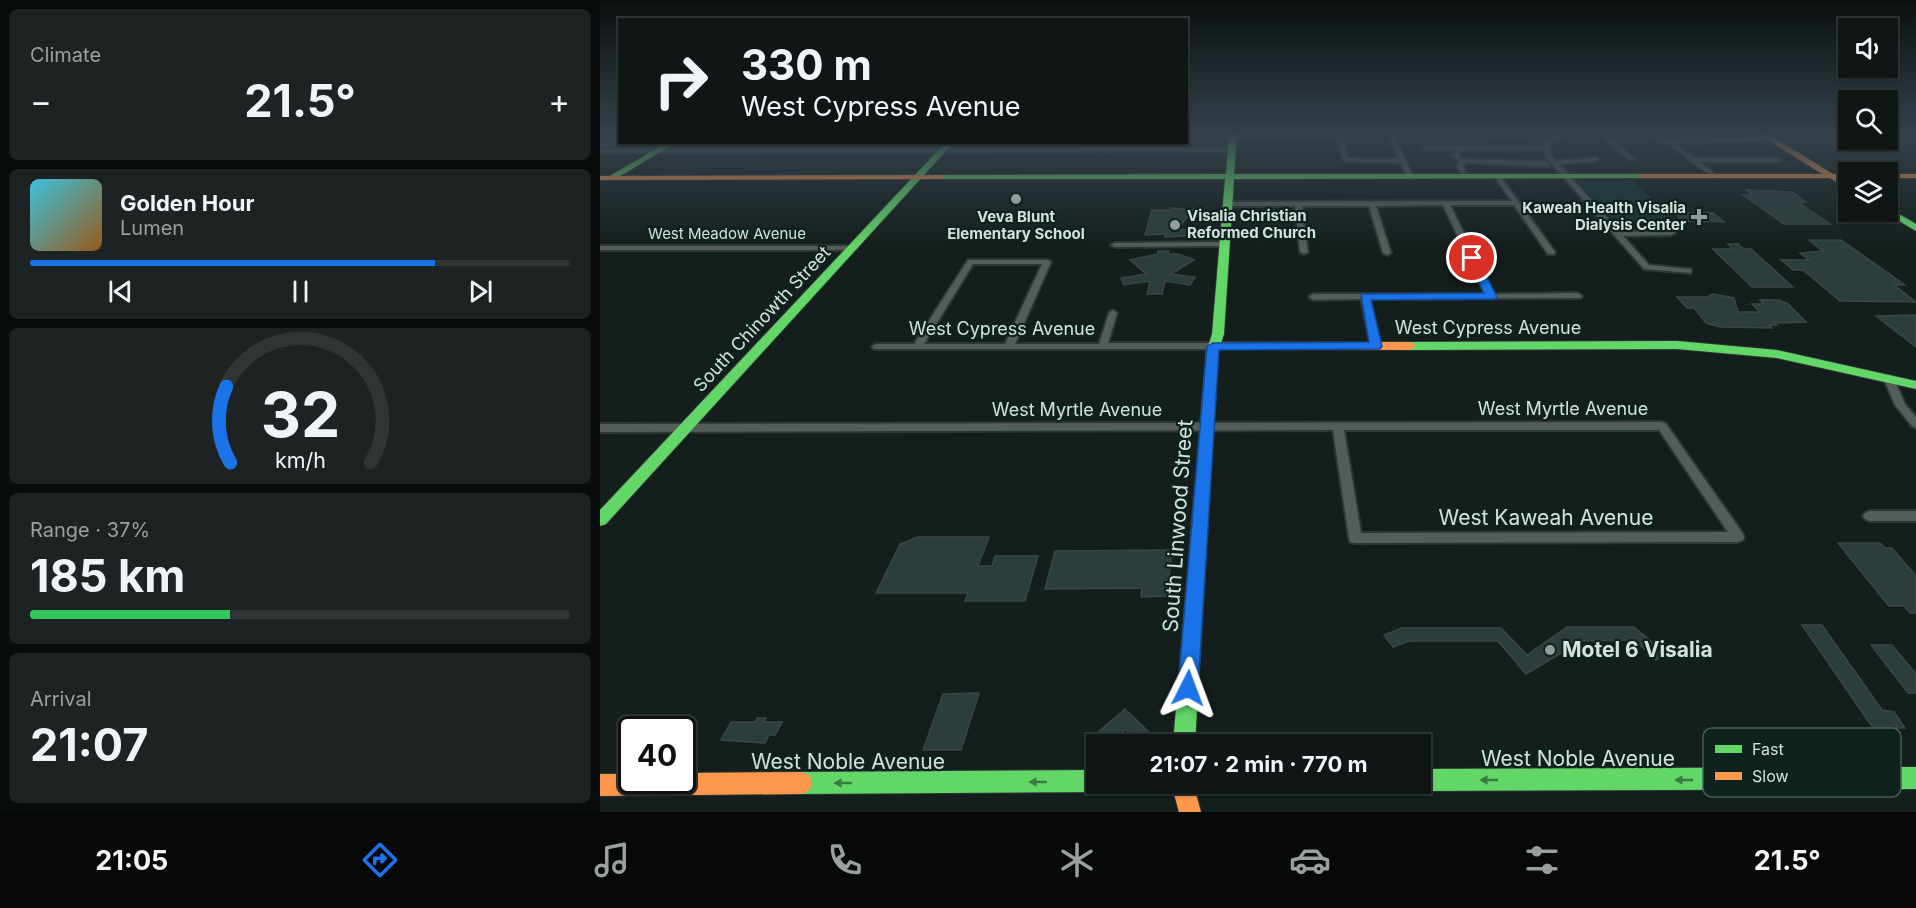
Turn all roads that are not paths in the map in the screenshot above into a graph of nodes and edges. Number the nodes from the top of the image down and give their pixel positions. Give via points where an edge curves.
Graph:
1 (619, 172) edge
2 (925, 172) edge
3 (1227, 172) edge
4 (1408, 172) edge
5 (1560, 172) edge
6 (1709, 172) edge
7 (1714, 176) junction
8 (1898, 176) edge
9 (1916, 176) edge
10 (920, 177) junction
11 (1226, 177) junction
12 (1410, 177) junction
13 (1498, 177) junction
14 (1566, 177) junction
15 (1838, 179) edge
16 (604, 180) edge
17 (1444, 203) junction
18 (1517, 203) junction
19 (1298, 204) junction
20 (1372, 204) junction
21 (1224, 206) junction
22 (1898, 212) edge
23 (1898, 216) edge
24 (1915, 225) edge
25 (1671, 233) dead end
26 (1617, 234) junction
27 (1217, 244) junction
28 (1114, 245) dead end
29 (600, 248) edge
30 (610, 248) junction
31 (853, 248) junction
32 (1304, 252) dead end
33 (1551, 252) dead end
34 (1387, 253) dead end
35 (600, 255) edge
36 (1224, 262) junction
37 (1688, 271) dead end
38 (1578, 296) dead end
39 (1313, 297) dead end
40 (1365, 297) junction
41 (1491, 297) junction
42 (1113, 314) dead end
43 (1009, 346) junction
44 (1103, 346) junction
45 (1213, 346) junction
46 (1376, 346) junction
47 (877, 347) dead end
48 (917, 347) junction
49 (1889, 379) junction
50 (1916, 385) edge
51 (1916, 424) edge
52 (1206, 426) junction
53 (1338, 427) junction
54 (600, 428) edge
55 (684, 429) junction
56 (1869, 516) dead end
57 (1916, 516) edge
58 (600, 520) edge
59 (1738, 537) joint
60 (1185, 734) edge
61 (1901, 778) edge
62 (1916, 778) edge
63 (1703, 779) edge
64 (1431, 780) edge
65 (1086, 781) edge
66 (600, 785) edge
67 (1185, 794) edge
68 (1189, 809) edge

1 - 16 street
2 - 10 street, South Chinowth Street
3 - 11 street, South Linwood Street
4 - 12 street
5 - 14 street
6 - 7 street
7 - 14 street
7 - 15 street
8 - 9 street
10 - 11 street
10 - 16 street
10 - 31 street, South Chinowth Street
11 - 12 street
11 - 21 street, South Linwood Street
12 - 13 street
13 - 14 street
13 - 18 street
14 - 26 street
17 - 18 street
17 - 20 street
17 - 41 street
18 - 33 street
19 - 20 street
19 - 21 street
19 - 32 street
20 - 34 street
21 - 27 street, South Linwood Street
21 - 36 street, South Linwood Street
22 - 24 street
23 - 24 street
25 - 26 street
26 - 37 street via 1647,267
27 - 28 street
27 - 36 street via 1221,246 1220,257
27 - 45 street, South Linwood Street via 1209,334
29 - 30 street, West Meadow Avenue
30 - 31 street, West Meadow Avenue
30 - 35 street
31 - 55 street, South Chinowth Street
36 - 45 street, South Linwood Street via 1218,334
38 - 41 street
39 - 40 street
40 - 41 street
40 - 46 street
42 - 44 street
43 - 44 street, West Cypress Avenue
43 - 48 street, West Cypress Avenue
43 - 48 street via 1047,262 971,262
44 - 45 street, West Cypress Avenue
45 - 46 street, West Cypress Avenue
45 - 52 street, South Linwood Street
46 - 49 street, West Cypress Avenue via 1701,346 1778,354
47 - 48 street, West Cypress Avenue
49 - 50 street, West Cypress Avenue
49 - 51 street via 1900,405
52 - 53 street, West Myrtle Avenue
52 - 55 street, West Myrtle Avenue
52 - 60 street, South Linwood Street
53 - 59 street, West Myrtle Avenue via 1662,426
53 - 59 street, West Kaweah Avenue via 1355,538
54 - 55 street, West Myrtle Avenue
55 - 58 street, South Chinowth Street
56 - 57 street
62 -> 61 street, West Noble Avenue
63 -> 64 street, West Noble Avenue
65 -> 66 street, West Noble Avenue
67 - 68 street

